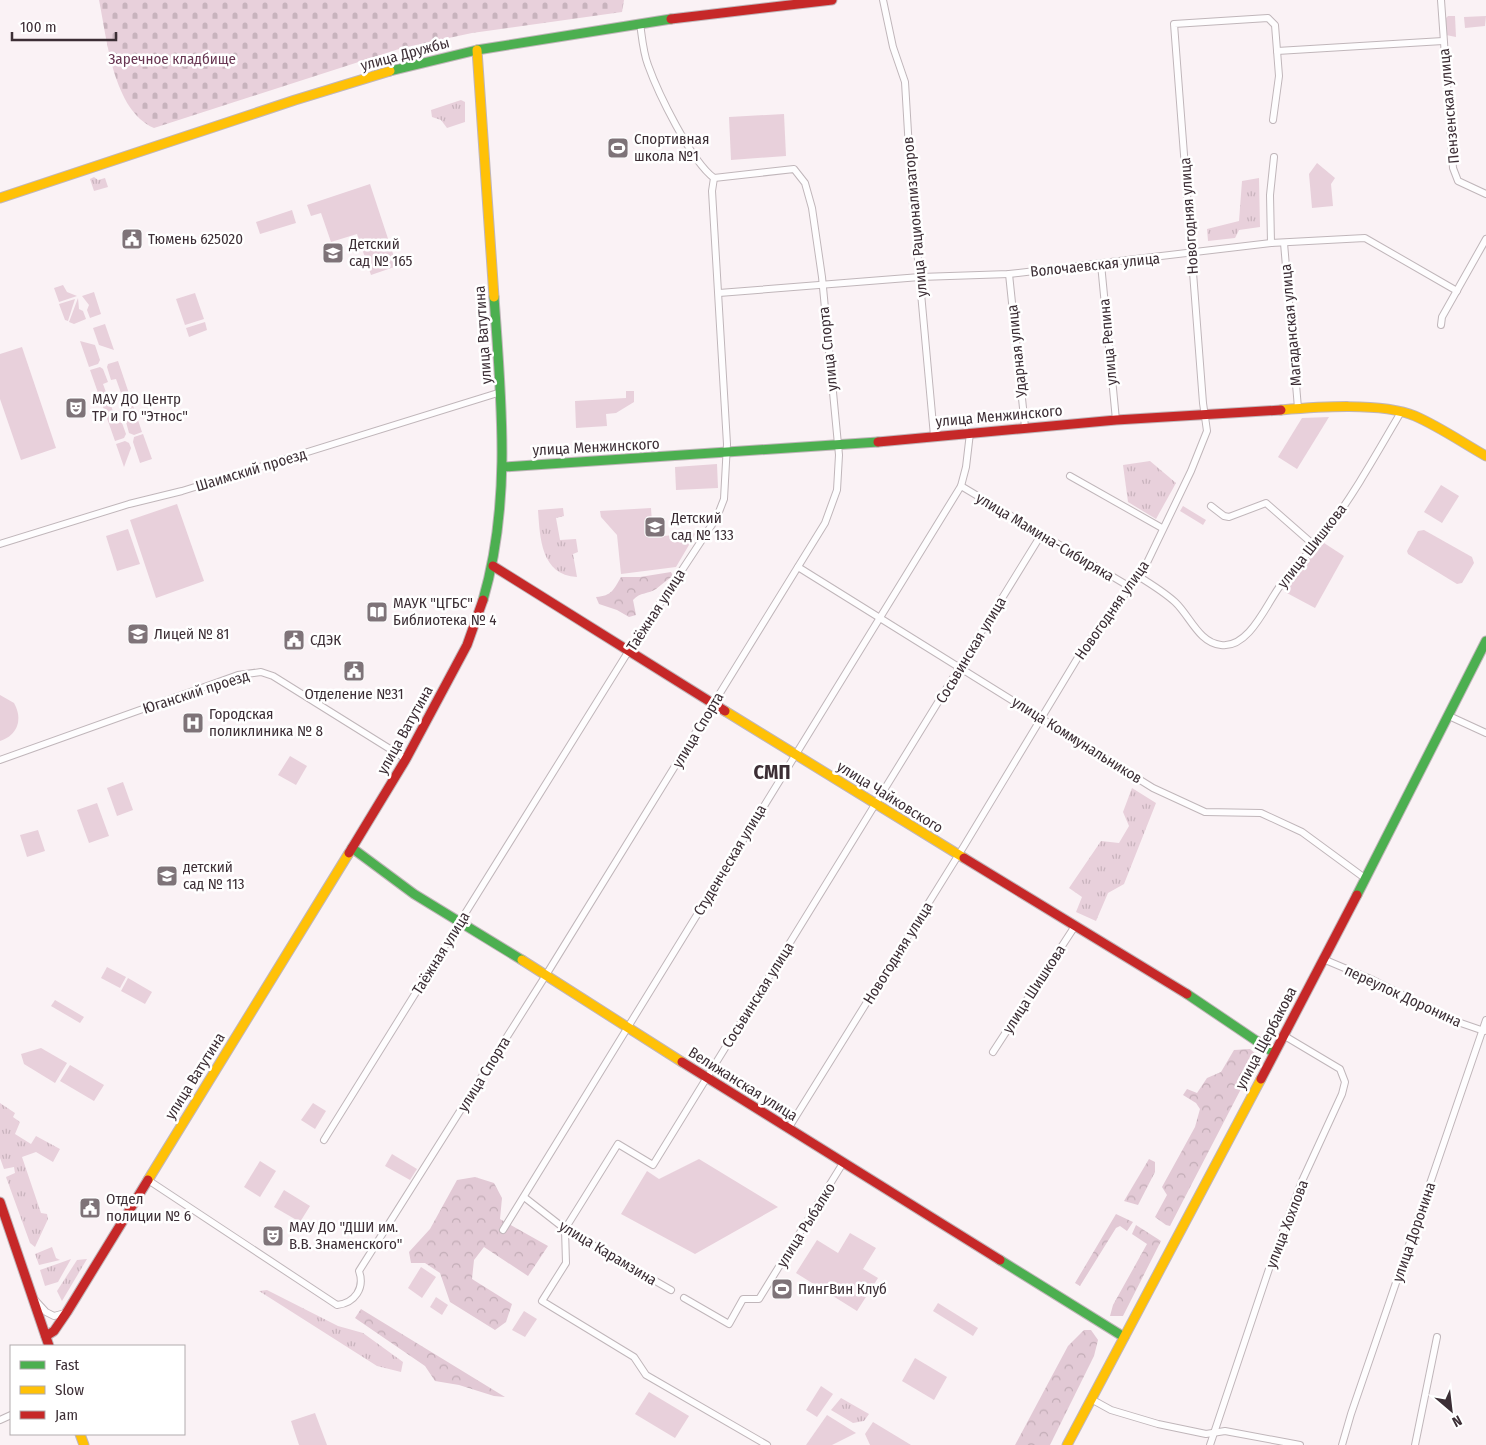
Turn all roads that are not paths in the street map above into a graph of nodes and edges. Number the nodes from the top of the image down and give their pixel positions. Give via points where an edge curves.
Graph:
1 (832, 0) edge
2 (883, 0) edge
3 (1441, 0) edge
4 (797, 2) edge
5 (771, 4) edge
6 (640, 23) junction
7 (1443, 40) junction
8 (477, 50) junction
9 (1278, 51) junction
10 (1273, 120) dead end
11 (1274, 157) dead end
12 (714, 178) junction
13 (1486, 194) edge
14 (0, 198) edge
15 (1486, 239) edge
16 (1271, 243) junction
17 (1284, 243) junction
18 (1192, 254) junction
19 (1101, 264) junction
20 (1009, 274) junction
21 (920, 277) junction
22 (822, 284) junction
23 (1457, 291) junction
24 (719, 293) junction
25 (1441, 325) dead end
26 (501, 392) junction
27 (1298, 408) junction
28 (1401, 412) junction
29 (1205, 414) junction
30 (1116, 420) junction
31 (1025, 427) junction
32 (970, 433) junction
33 (934, 436) junction
34 (838, 445) junction
35 (726, 453) junction
36 (1486, 456) edge
37 (503, 466) junction
38 (1070, 476) dead end
39 (960, 486) junction
40 (1211, 506) dead end
41 (1162, 528) junction
42 (1040, 534) junction
43 (0, 544) edge
44 (1314, 546) junction
45 (493, 566) junction
46 (798, 567) junction
47 (1138, 576) junction
48 (1130, 587) junction
49 (879, 616) junction
50 (1254, 629) joint
51 (1486, 641) edge
52 (628, 652) junction
53 (961, 667) junction
54 (714, 705) junction
55 (1449, 716) junction
56 (1042, 719) junction
57 (1486, 733) edge
58 (794, 754) junction
59 (406, 758) junction
60 (0, 760) edge
61 (876, 805) junction
62 (352, 848) junction
63 (958, 855) junction
64 (1366, 878) junction
65 (461, 921) junction
66 (1075, 926) junction
67 (1323, 959) junction
68 (546, 975) junction
69 (1486, 1020) edge
70 (627, 1028) junction
71 (1484, 1031) junction
72 (1283, 1034) junction
73 (993, 1052) dead end
74 (1273, 1052) junction
75 (707, 1078) junction
76 (788, 1128) junction
77 (324, 1140) dead end
78 (843, 1163) junction
79 (148, 1180) junction
80 (524, 1197) junction
81 (0, 1202) edge
82 (565, 1229) junction
83 (503, 1230) dead end
84 (670, 1290) dead end
85 (32, 1296) junction
86 (684, 1298) dead end
87 (66, 1312) junction
88 (46, 1336) junction
89 (1436, 1337) dead end
90 (1124, 1338) junction
91 (50, 1345) edge
92 (1091, 1399) junction
93 (1214, 1434) junction
94 (767, 1445) edge
95 (1066, 1445) edge
96 (1210, 1445) edge
97 (1300, 1445) edge
98 (1342, 1445) edge
99 (1415, 1445) edge

1 - 4 main road, улица Дружбы
2 - 21 street, улица Рационализаторов via 893,47 905,82
3 - 7 street, Пензенская улица
4 - 5 main road, улица Дружбы
5 - 6 main road, улица Дружбы
6 - 8 main road, улица Дружбы
6 - 12 street via 647,64 688,144 704,171
7 - 9 street
7 - 13 street, Пензенская улица via 1453,168 1458,181
8 - 14 main road, улица Дружбы via 406,66 295,100
8 - 26 main road, улица Ватутина
9 - 10 street via 1280,76
9 - 18 street, Новогодняя улица via 1275,24 1268,18 1174,24
11 - 16 street, Магаданская улица via 1270,195
12 - 22 street, улица Спорта via 794,169 805,183 812,208
12 - 24 street, Таёжная улица via 712,191
15 - 23 street
16 - 17 street, Волочаевская улица
16 - 18 street, Волочаевская улица
17 - 23 street, Волочаевская улица via 1365,238
17 - 27 street, Магаданская улица
18 - 19 street, Волочаевская улица
18 - 29 street, Новогодняя улица
19 - 20 street, Волочаевская улица
19 - 30 street, улица Репина
20 - 21 street, Волочаевская улица
20 - 31 street, Ударная улица
21 - 22 street, Волочаевская улица
21 - 33 street, улица Рационализаторов
22 - 24 street, Волочаевская улица
22 - 34 street, улица Спорта
23 - 25 street via 1442,317
24 - 35 street, Таёжная улица
26 - 37 main road, улица Ватутина
26 - 43 street, Шаимский проезд via 182,492 129,504
27 - 28 main road, улица Менжинского via 1341,406
27 - 29 main road, улица Менжинского
28 - 36 main road, улица Менжинского via 1440,428
28 - 44 street, улица Шишкова via 1344,507
29 - 30 main road, улица Менжинского
29 - 41 street, Новогодняя улица via 1208,431
30 - 31 main road, улица Менжинского
31 - 32 main road, улица Менжинского
32 - 33 main road, улица Менжинского
32 - 39 street, Студенческая улица
33 - 34 main road, улица Менжинского
34 - 35 main road, улица Менжинского
34 - 46 street, улица Спорта via 839,473 834,501 825,523
35 - 37 main road, улица Менжинского
35 - 52 street, Таёжная улица via 724,499 716,517
37 - 45 main road, улица Ватутина
38 - 41 street
39 - 42 street, улица Мамина-Сибиряка
39 - 49 street, Студенческая улица
40 - 44 street via 1230,517 1266,504
41 - 47 street, Новогодняя улица
42 - 48 street, улица Мамина-Сибиряка
42 - 53 street, Сосьвинская улица
44 - 50 street, улица Шишкова via 1280,586
45 - 52 main road, улица Чайковского
45 - 59 main road, улица Ватутина via 467,645
46 - 49 street, улица Коммунальников
46 - 54 street, улица Спорта
47 - 48 street, Новогодняя улица
47 - 50 street, улица Мамина-Сибиряка via 1176,603 1211,642 1223,646 1234,643
48 - 56 street, Новогодняя улица via 1080,654
49 - 53 street, улица Коммунальников
49 - 58 street, Студенческая улица
51 - 55 main road, улица Щербакова
52 - 54 main road, улица Чайковского
52 - 65 street, Таёжная улица
53 - 56 street, улица Коммунальников
53 - 61 street, Сосьвинская улица
54 - 58 main road, улица Чайковского
54 - 68 street, улица Спорта
55 - 57 street
55 - 64 main road, улица Щербакова
56 - 63 street, Новогодняя улица
56 - 64 street, улица Коммунальников via 1153,788 1205,812 1261,813 1295,828
58 - 61 main road, улица Чайковского
58 - 70 street, Студенческая улица
59 - 60 street, Юганский проезд via 273,676 258,672 238,675
59 - 62 main road, улица Ватутина
61 - 63 main road, улица Чайковского
61 - 75 street, Сосьвинская улица
62 - 65 main road, Велижанская улица via 414,894
62 - 79 main road, улица Ватутина
63 - 66 main road, улица Чайковского
63 - 76 street, Новогодняя улица
64 - 67 main road, улица Щербакова
65 - 68 main road, Велижанская улица
65 - 77 street, Таёжная улица
66 - 73 street, улица Шишкова
66 - 74 main road, улица Чайковского via 1200,1001
67 - 71 street, переулок Доронина via 1452,1020
67 - 72 main road, улица Щербакова
68 - 70 main road, Велижанская улица
68 - 79 street, улица Спорта via 359,1271 362,1280 358,1294 351,1301 337,1305
69 - 71 street, улица Доронина
70 - 75 main road, Велижанская улица
70 - 80 street, Студенческая улица
71 - 98 street, улица Доронина
72 - 74 main road, улица Щербакова
72 - 93 street, улица Хохлова via 1340,1069 1345,1082 1270,1266
74 - 90 main road, улица Щербакова
75 - 76 main road, Велижанская улица
75 - 82 street, Сосьвинская улица via 653,1165 618,1144
76 - 78 main road, Велижанская улица
78 - 86 street, улица Рыбалко via 759,1298 743,1299 729,1324
78 - 90 main road, Велижанская улица
79 - 87 main road, улица Ватутина
80 - 82 street, улица Карамзина
80 - 83 street, Студенческая улица
81 - 85 main road
82 - 84 street, улица Карамзина
82 - 94 street via 566,1263 542,1301 634,1357 646,1375
85 - 87 street via 54,1316
85 - 88 main road
87 - 88 main road, улица Ватутина via 54,1331
88 - 91 main road
89 - 99 street
90 - 92 main road, улица Щербакова
92 - 93 street via 1111,1410 1158,1424
92 - 95 main road, улица Щербакова
93 - 96 street, улица Хохлова
93 - 97 street via 1225,1431

